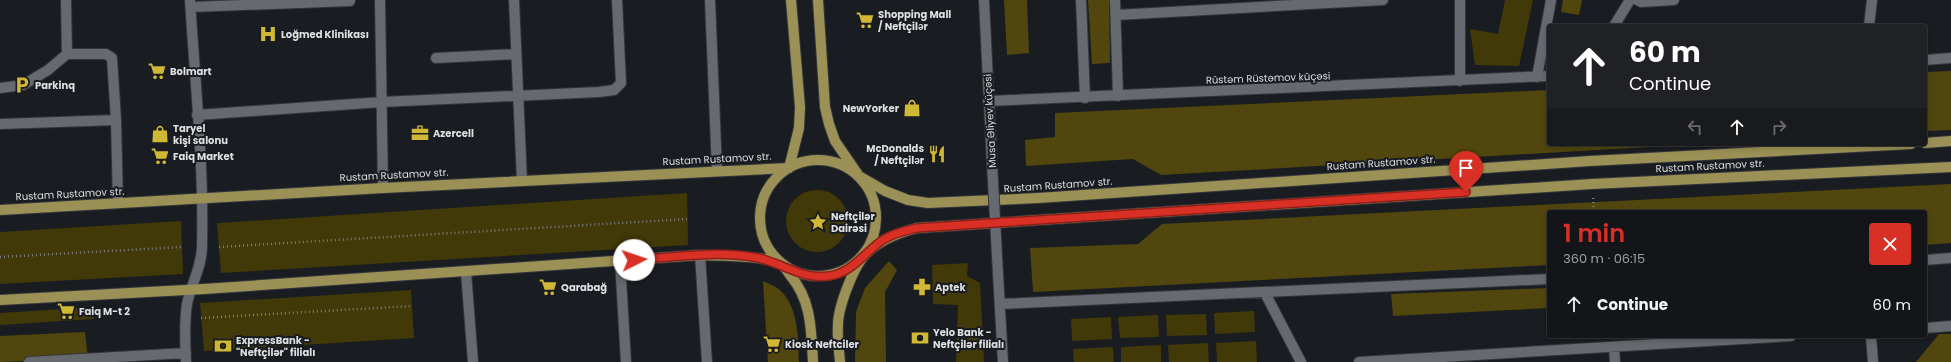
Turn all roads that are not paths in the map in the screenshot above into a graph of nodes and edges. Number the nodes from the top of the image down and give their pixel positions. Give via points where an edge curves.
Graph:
1 (66, 0) edge
2 (380, 0) edge
3 (514, 0) edge
4 (617, 0) edge
5 (710, 0) edge
6 (791, 0) edge
7 (818, 0) edge
8 (984, 0) edge
9 (1081, 0) edge
10 (1115, 0) edge
11 (1383, 0) edge
12 (1460, 0) edge
13 (1551, 0) edge
14 (1630, 0) edge
15 (1638, 0) edge
16 (1674, 0) edge
17 (1872, 0) edge
18 (350, 1) edge
19 (1267, 3) edge
20 (190, 4) edge
21 (1116, 15) junction
22 (1615, 24) edge
23 (1869, 24) edge
24 (67, 54) junction
25 (516, 54) junction
26 (436, 58) dead end
27 (1951, 58) edge
28 (1927, 60) edge
29 (1547, 76) edge
30 (1537, 77) junction
31 (1460, 81) junction
32 (0, 88) edge
33 (518, 96) junction
34 (1118, 96) junction
35 (1085, 98) junction
36 (988, 101) junction
37 (382, 102) junction
38 (197, 115) junction
39 (116, 120) junction
40 (0, 124) edge
41 (1951, 141) edge
42 (1927, 143) edge
43 (1873, 146) edge
44 (1951, 167) edge
45 (789, 168) junction
46 (717, 170) junction
47 (859, 176) junction
48 (522, 181) junction
49 (383, 188) junction
50 (202, 198) junction
51 (118, 203) junction
52 (0, 210) edge
53 (866, 253) junction
54 (700, 255) junction
55 (1951, 258) edge
56 (1927, 260) edge
57 (620, 261) junction
58 (782, 265) junction
59 (466, 272) junction
60 (1547, 279) edge
61 (192, 289) junction
62 (1265, 293) junction
63 (0, 300) edge
64 (1000, 304) junction
65 (1951, 326) edge
66 (1927, 328) edge
67 (1720, 338) edge
68 (1871, 338) edge
69 (1650, 340) edge
70 (1614, 347) junction
71 (186, 358) edge
72 (1471, 359) edge
73 (88, 361) edge
74 (29, 362) edge
75 (473, 362) edge
76 (626, 362) edge
77 (707, 362) edge
78 (813, 362) edge
79 (840, 362) edge
80 (1003, 362) edge
81 (1301, 362) edge
82 (1365, 362) edge
83 (1615, 362) edge
84 (1873, 362) edge

1 - 24 street
2 - 37 street
3 - 25 street
4 - 33 street via 621,83 614,90
5 - 46 street
6 - 45 main road via 800,107 799,128
7 - 47 main road via 824,96 829,124 835,141
8 - 36 street, Musa Əliyev küçəsi
9 - 35 street
10 - 21 street
11 - 19 street
12 - 31 street
13 - 30 street
14 - 22 street
15 - 16 street
17 - 23 street
18 - 20 street
19 - 21 street
20 - 38 street
21 - 34 street
24 - 32 street via 48,70 23,85
24 - 39 street via 106,54 112,58
25 - 26 street
25 - 33 street
27 - 28 street
29 - 30 street, Rüstəm Rüstəmov küçəsi
30 - 31 street, Rüstəm Rüstəmov küçəsi
31 - 34 street, Rüstəm Rüstəmov küçəsi
33 - 37 street
33 - 48 street
34 - 35 street, Rüstəm Rüstəmov küçəsi
35 - 36 street, Rüstəm Rüstəmov küçəsi
36 - 64 street, Musa Əliyev küçəsi, bridge
37 - 38 street
37 - 49 street
38 - 50 street
39 - 40 street
39 - 51 street
41 - 42 main road
43 - 47 main road, Rustam Rustamov str. via 1590,161 950,203 908,200 885,191
44 - 53 main road, Rustam Rustamov str. via 1592,184 939,226 899,233
45 - 46 main road, Rustam Rustamov str.
45 - 47 main road via 811,160 827,160 843,165
45 - 58 main road via 775,178 765,192 760,207 759,223 763,239 771,254
46 - 48 main road, Rustam Rustamov str.
47 - 53 main road via 871,194 877,214 875,234
48 - 49 main road, Rustam Rustamov str.
49 - 50 main road, Rustam Rustamov str.
50 - 51 main road, Rustam Rustamov str.
50 - 61 street via 202,248 199,269
51 - 52 main road, Rustam Rustamov str.
53 - 58 main road via 852,267 829,276 799,274
53 - 79 main road via 840,308
54 - 57 main road
54 - 58 main road via 758,258
54 - 77 street
55 - 56 street
57 - 59 main road
57 - 76 street
58 - 78 main road via 796,282 809,311
59 - 61 main road
59 - 75 street
60 - 62 street
61 - 63 main road
61 - 71 street via 186,317
62 - 64 street
62 - 81 street
64 - 80 street, Musa Əliyev küçəsi
65 - 66 street
67 - 69 street
68 - 84 street
69 - 70 street
70 - 72 street
70 - 83 street
71 - 73 street
72 - 82 street
73 - 74 street

